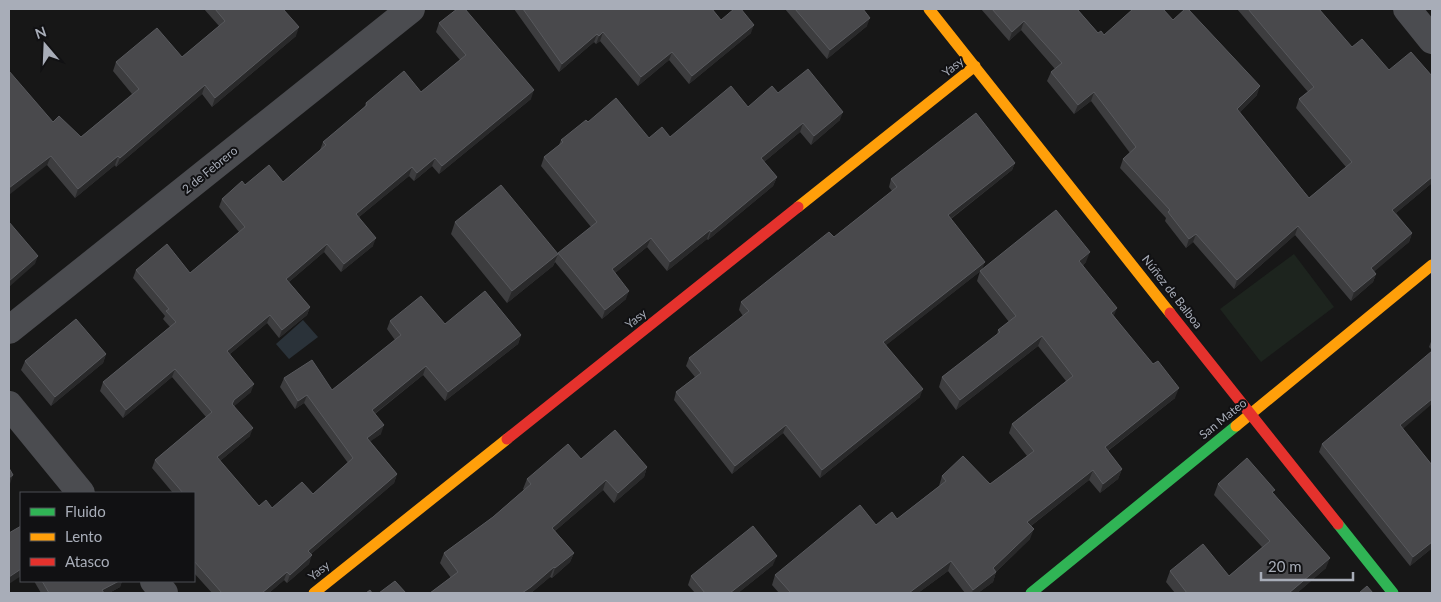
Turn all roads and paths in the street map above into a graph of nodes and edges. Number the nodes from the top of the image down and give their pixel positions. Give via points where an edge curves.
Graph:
1 (411, 9) edge
2 (929, 9) edge
3 (1407, 9) edge
4 (1432, 40) edge
5 (976, 66) junction
6 (1432, 265) edge
7 (9, 330) edge
8 (9, 406) edge
9 (1250, 414) junction
10 (80, 492) edge
11 (155, 582) edge
12 (164, 593) edge
13 (314, 593) edge
14 (1031, 593) edge
15 (1393, 593) edge

1 - 7 street, 2 de Febrero
2 - 5 street, Núñez de Balboa
3 - 4 street
5 - 9 street, Núñez de Balboa
5 - 13 street, Yasy
6 - 9 street, San Mateo
8 - 10 street
9 - 14 street, San Mateo
9 - 15 street, Núñez de Balboa
11 - 12 street

